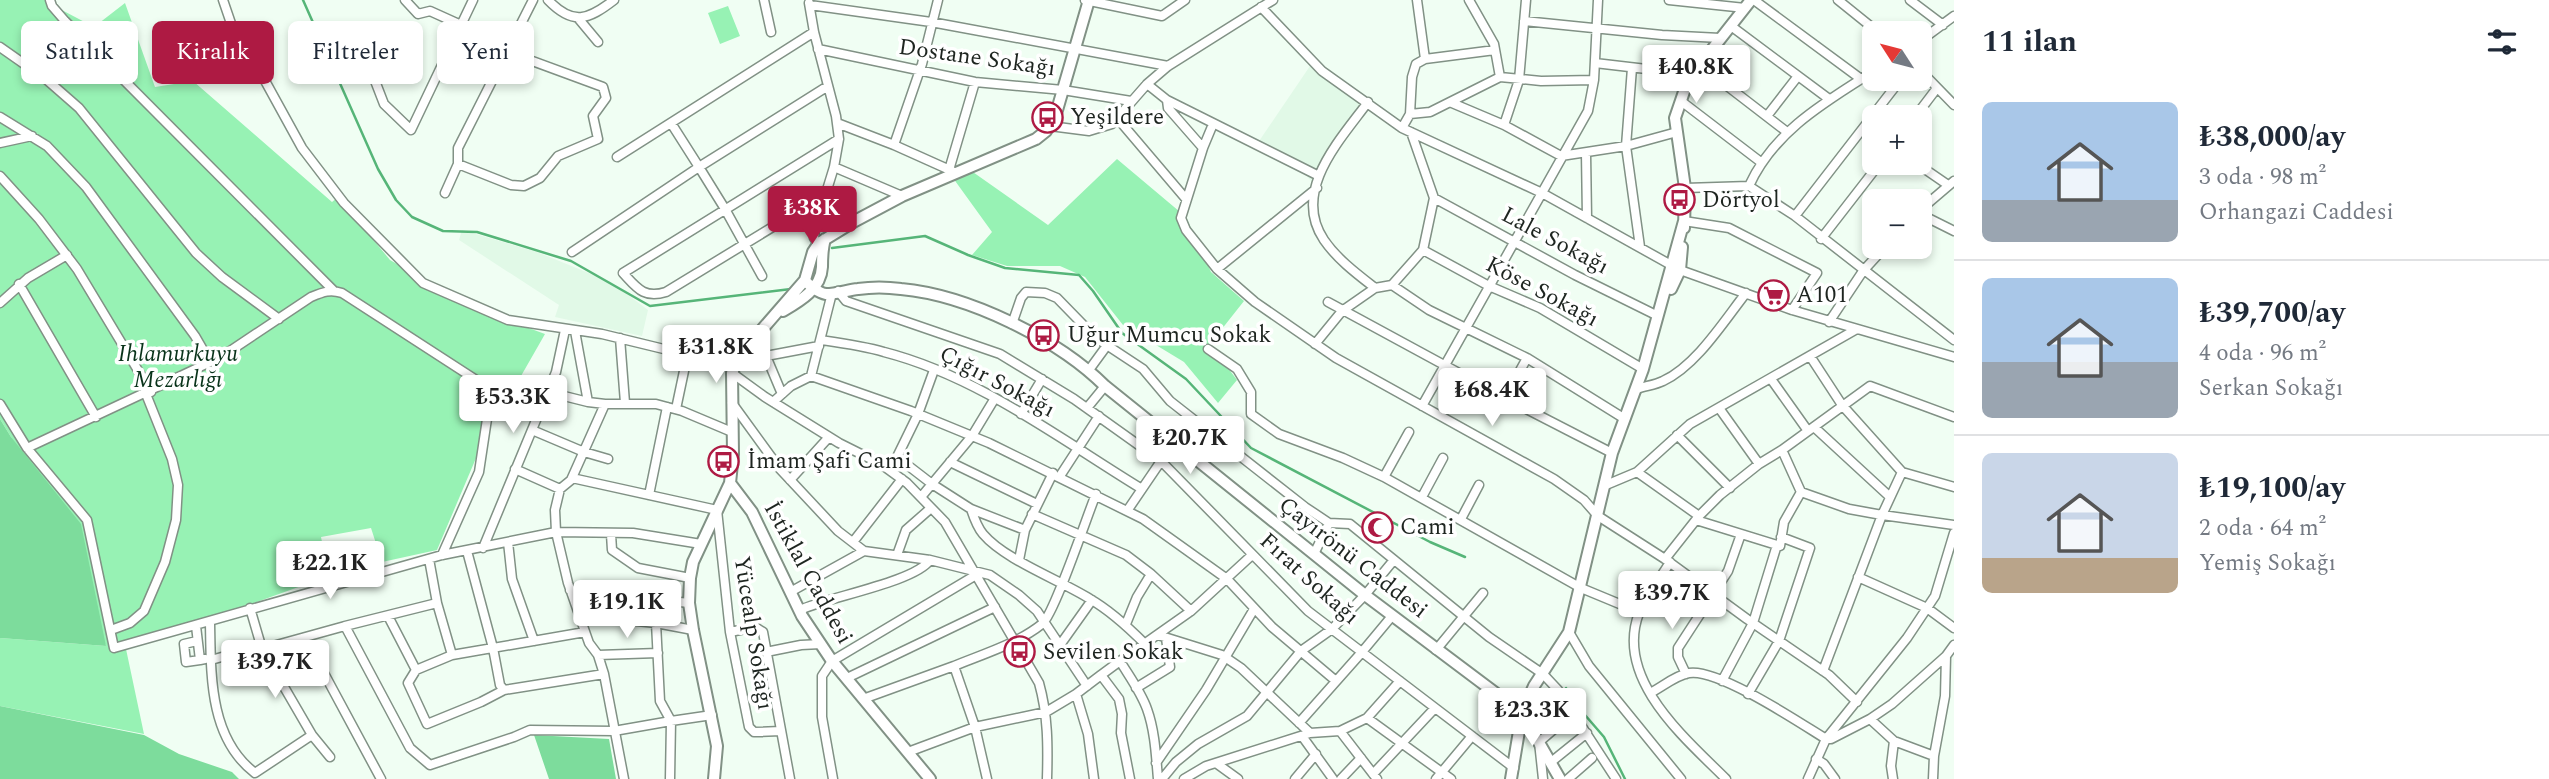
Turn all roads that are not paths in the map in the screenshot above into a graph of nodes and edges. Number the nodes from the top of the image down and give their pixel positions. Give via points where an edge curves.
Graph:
1 (50, 0) edge
2 (223, 0) edge
3 (405, 0) edge
4 (473, 0) edge
5 (533, 0) edge
6 (548, 0) edge
7 (614, 0) edge
8 (764, 0) edge
9 (938, 0) edge
10 (1088, 0) edge
11 (1185, 0) edge
12 (1273, 0) edge
13 (1417, 0) edge
14 (1469, 0) edge
15 (1525, 0) edge
16 (1598, 0) edge
17 (1669, 0) edge
18 (1838, 0) edge
19 (1910, 0) edge
20 (809, 2) edge
21 (1750, 3) edge
22 (1261, 7) junction
23 (1954, 16) edge
24 (578, 18) junction
25 (452, 21) edge
26 (463, 21) edge
27 (521, 21) edge
28 (1524, 21) junction
29 (1865, 21) edge
30 (931, 22) junction
31 (1943, 24) junction
32 (1731, 26) junction
33 (1597, 28) junction
34 (771, 32) dead end
35 (814, 32) junction
36 (1932, 32) edge
37 (1720, 38) junction
38 (598, 42) dead end
39 (0, 47) edge
40 (1076, 48) junction
41 (818, 49) junction
42 (1495, 50) junction
43 (1425, 59) junction
44 (534, 62) edge
45 (1595, 63) junction
46 (1700, 65) junction
47 (1168, 66) junction
48 (1632, 68) junction
49 (919, 71) junction
50 (437, 75) edge
51 (1798, 76) junction
52 (1500, 77) junction
53 (1861, 79) joint
54 (1519, 80) junction
55 (1594, 80) junction
56 (1688, 80) junction
57 (975, 82) junction
58 (1932, 83) edge
59 (376, 84) edge
60 (489, 84) edge
61 (1147, 84) junction
62 (828, 86) junction
63 (1937, 88) junction
64 (1063, 90) junction
65 (1829, 99) junction
66 (1167, 100) junction
67 (1681, 101) junction
68 (1132, 102) junction
69 (1367, 102) junction
70 (1452, 103) junction
71 (1924, 105) edge
72 (1954, 105) edge
73 (1410, 114) junction
74 (1767, 116) junction
75 (0, 117) edge
76 (1118, 119) junction
77 (671, 123) junction
78 (837, 124) junction
79 (1213, 124) junction
80 (1504, 125) junction
81 (1050, 126) junction
82 (1402, 128) junction
83 (1862, 130) edge
84 (1411, 132) junction
85 (1677, 132) junction
86 (1787, 132) junction
87 (33, 136) junction
88 (839, 139) junction
89 (0, 143) edge
90 (894, 145) junction
91 (1626, 146) junction
92 (1203, 148) junction
93 (1586, 153) junction
94 (1561, 156) junction
95 (617, 157) dead end
96 (1762, 163) junction
97 (458, 164) junction
98 (699, 167) junction
99 (834, 167) junction
100 (953, 172) junction
101 (1932, 172) edge
102 (1871, 175) edge
103 (0, 176) edge
104 (1320, 176) junction
105 (1951, 183) edge
106 (1749, 186) junction
107 (1685, 187) junction
108 (1317, 188) junction
109 (445, 193) dead end
110 (1542, 193) junction
111 (825, 195) junction
112 (902, 196) junction
113 (1434, 198) junction
114 (1186, 199) junction
115 (1932, 201) edge
116 (725, 209) junction
117 (1795, 216) junction
118 (1587, 218) junction
119 (1932, 219) edge
120 (1684, 221) junction
121 (1954, 232) edge
122 (1821, 239) junction
123 (1514, 241) junction
124 (822, 244) junction
125 (744, 246) junction
126 (1640, 247) junction
127 (1423, 250) junction
128 (572, 252) dead end
129 (67, 255) junction
130 (1874, 259) edge
131 (821, 264) junction
132 (809, 266) junction
133 (1676, 268) junction
134 (1217, 269) junction
135 (1863, 271) junction
136 (762, 276) dead end
137 (813, 282) junction
138 (19, 284) junction
139 (1392, 285) junction
140 (1489, 286) junction
141 (1375, 288) junction
142 (333, 290) junction
143 (835, 292) junction
144 (1746, 293) junction
145 (1328, 302) dead end
146 (0, 303) edge
147 (1792, 310) junction
148 (1342, 311) junction
149 (1658, 316) junction
150 (279, 319) junction
151 (1829, 322) junction
152 (1012, 324) junction
153 (1465, 328) junction
154 (565, 330) junction
155 (1855, 330) junction
156 (575, 331) junction
157 (620, 338) junction
158 (1954, 338) edge
159 (753, 341) junction
160 (820, 343) junction
161 (1108, 344) junction
162 (1315, 344) junction
163 (1208, 349) dead end
164 (688, 352) junction
165 (739, 356) junction
166 (766, 356) junction
167 (1810, 356) junction
168 (1954, 357) edge
169 (1527, 358) junction
170 (210, 362) junction
171 (1445, 365) junction
172 (1643, 369) junction
173 (934, 370) junction
174 (1089, 370) junction
175 (732, 373) junction
176 (811, 376) junction
177 (1042, 379) junction
178 (1771, 379) junction
179 (1105, 386) junction
180 (1637, 389) junction
181 (548, 392) junction
182 (149, 393) junction
183 (782, 394) junction
184 (995, 398) junction
185 (1505, 398) junction
186 (588, 402) junction
187 (773, 402) junction
188 (625, 403) junction
189 (732, 403) junction
190 (0, 404) edge
191 (605, 404) junction
192 (1842, 405) junction
193 (1422, 406) junction
194 (671, 408) junction
195 (1087, 408) junction
196 (1719, 408) junction
197 (918, 414) junction
198 (1021, 414) junction
199 (1098, 416) junction
200 (96, 417) junction
201 (1954, 417) edge
202 (1625, 419) junction
203 (1811, 429) junction
204 (531, 430) junction
205 (732, 432) junction
206 (1409, 432) dead end
207 (1677, 435) junction
208 (972, 436) junction
209 (829, 437) junction
210 (1076, 448) junction
211 (27, 449) junction
212 (1782, 450) junction
213 (584, 452) junction
214 (1612, 453) junction
215 (897, 457) junction
216 (1443, 458) dead end
217 (608, 459) dead end
218 (1161, 461) junction
219 (950, 462) junction
220 (1759, 464) junction
221 (515, 469) junction
222 (890, 470) junction
223 (1637, 472) junction
224 (1902, 472) junction
225 (1056, 475) junction
226 (1384, 477) junction
227 (572, 478) junction
228 (902, 479) junction
229 (790, 480) junction
230 (730, 483) junction
231 (932, 484) junction
232 (1479, 485) dead end
233 (1606, 485) junction
234 (1954, 487) edge
235 (1730, 488) junction
236 (560, 489) junction
237 (1142, 489) junction
238 (1801, 492) junction
239 (649, 495) junction
240 (1096, 495) junction
241 (921, 497) junction
242 (1422, 497) junction
243 (1890, 497) junction
244 (1037, 504) junction
245 (932, 508) junction
246 (971, 509) junction
247 (717, 510) junction
248 (1127, 510) junction
249 (1031, 514) junction
250 (1882, 515) junction
251 (1598, 516) junction
252 (1698, 518) junction
253 (1461, 519) junction
254 (1329, 523) junction
255 (1954, 525) edge
256 (1025, 530) junction
257 (556, 532) junction
258 (1954, 533) edge
259 (611, 534) junction
260 (1741, 534) junction
261 (1079, 535) junction
262 (1779, 541) junction
263 (508, 542) junction
264 (853, 542) junction
265 (701, 544) junction
266 (483, 548) junction
267 (467, 551) junction
268 (864, 551) junction
269 (1314, 554) junction
270 (442, 555) junction
271 (897, 555) junction
272 (1252, 555) junction
273 (1951, 556) edge
274 (429, 559) junction
275 (930, 560) junction
276 (1019, 560) junction
277 (1393, 561) junction
278 (1668, 561) junction
279 (975, 573) junction
280 (1151, 574) junction
281 (1858, 577) junction
282 (690, 578) junction
283 (1227, 579) junction
284 (1063, 584) junction
285 (1581, 588) junction
286 (570, 590) junction
287 (792, 591) junction
288 (1483, 593) dead end
289 (1713, 594) junction
290 (1365, 595) junction
291 (1092, 600) junction
292 (437, 603) junction
293 (689, 603) junction
294 (995, 607) junction
295 (250, 608) junction
296 (1927, 608) junction
297 (1254, 609) junction
298 (800, 610) junction
299 (1191, 611) junction
300 (1639, 612) junction
301 (579, 615) junction
302 (388, 616) junction
303 (1392, 616) junction
304 (1464, 617) junction
305 (210, 622) junction
306 (656, 623) junction
307 (1045, 623) junction
308 (1952, 623) edge
309 (1126, 624) junction
310 (1753, 624) junction
311 (196, 626) junction
312 (345, 626) junction
313 (1332, 629) junction
314 (693, 630) junction
315 (111, 631) junction
316 (586, 632) junction
317 (730, 632) junction
318 (1569, 632) junction
319 (1162, 637) junction
320 (305, 638) junction
321 (197, 641) junction
322 (534, 641) junction
323 (1014, 641) junction
324 (1779, 641) junction
325 (821, 644) junction
326 (1145, 644) junction
327 (1060, 645) junction
328 (1954, 645) edge
329 (262, 648) junction
330 (493, 648) junction
331 (1436, 650) junction
332 (1301, 651) junction
333 (766, 652) junction
334 (1362, 652) junction
335 (658, 653) junction
336 (452, 654) junction
337 (598, 655) junction
338 (1946, 656) junction
339 (1226, 657) junction
340 (211, 659) junction
341 (200, 660) junction
342 (832, 661) junction
343 (1120, 661) junction
344 (954, 666) junction
345 (416, 670) junction
346 (1823, 671) junction
347 (604, 674) junction
348 (1543, 674) junction
349 (1686, 674) junction
350 (1101, 675) junction
351 (847, 678) junction
352 (1336, 681) junction
353 (1399, 681) junction
354 (1722, 681) junction
355 (1087, 686) junction
356 (1136, 688) junction
357 (504, 690) junction
358 (1265, 691) junction
359 (1650, 693) junction
360 (1076, 694) junction
361 (1748, 694) junction
362 (863, 699) junction
363 (1857, 702) junction
364 (1435, 708) junction
365 (1046, 712) junction
366 (1574, 712) junction
367 (1522, 713) junction
368 (712, 715) junction
369 (1367, 718) junction
370 (1870, 719) junction
371 (671, 721) junction
372 (1299, 723) junction
373 (975, 727) junction
374 (614, 731) junction
375 (781, 731) junction
376 (1340, 731) junction
377 (1587, 733) junction
378 (312, 735) junction
379 (1306, 735) junction
380 (1472, 736) junction
381 (1826, 739) junction
382 (1894, 741) junction
383 (1539, 742) junction
384 (1402, 743) junction
385 (908, 752) junction
386 (1316, 754) junction
387 (1934, 756) junction
388 (330, 757) dead end
389 (1361, 758) junction
390 (1592, 758) dead end
391 (1816, 759) junction
392 (1550, 762) junction
393 (1156, 763) junction
394 (1216, 763) junction
395 (1513, 774) edge
396 (1375, 776) edge
397 (1439, 776) edge
398 (927, 778) edge
399 (381, 779) edge
400 (624, 779) edge
401 (670, 779) edge
402 (715, 779) edge
403 (790, 779) edge
404 (833, 779) edge
405 (987, 779) edge
406 (1047, 779) edge
407 (1094, 779) edge
408 (1130, 779) edge
409 (1160, 779) edge
410 (1184, 779) edge
411 (1238, 779) edge
412 (1295, 779) edge
413 (1333, 779) edge
414 (1341, 779) edge
415 (1451, 779) edge
416 (1544, 779) edge
417 (1560, 779) edge
418 (1568, 779) edge
419 (1616, 779) edge
420 (1681, 779) edge
421 (1726, 779) edge
422 (1808, 779) edge
423 (1835, 779) edge
424 (1893, 779) edge
425 (1933, 779) edge

1 - 142 street via 65,21
2 - 154 street via 236,38 253,59 302,148 344,203 405,266 423,283 508,320
3 - 25 street via 418,14 430,11
4 - 26 street
5 - 27 street
6 - 24 street via 561,13
7 - 24 street via 598,12
8 - 34 street
9 - 30 street
10 - 11 street via 1162,16
10 - 40 street
12 - 22 street
13 - 43 street
14 - 42 street
15 - 28 street
16 - 33 street
17 - 21 street
18 - 29 street
19 - 31 street
20 - 30 street
20 - 35 street
21 - 32 street
21 - 53 street
22 - 47 street
22 - 69 street via 1322,71
23 - 31 street
24 - 38 street
28 - 33 street
28 - 54 street
30 - 40 street
30 - 49 street
31 - 36 street
32 - 37 street
32 - 51 street
33 - 37 street
33 - 45 street
35 - 41 street
35 - 77 street
37 - 46 street
39 - 150 street via 79,108 196,253
40 - 47 street
40 - 64 street
41 - 49 street, Dostane Sokağı
41 - 62 street
42 - 43 street
42 - 52 street
43 - 73 street via 1416,64 1412,77
44 - 97 street via 603,88 606,98 593,116 598,139 554,159 540,178 524,186
45 - 48 street
45 - 55 street
46 - 56 street
46 - 74 street
47 - 61 street
48 - 56 street via 1672,72
48 - 91 street
49 - 57 street, Dostane Sokağı
49 - 90 street
50 - 59 street via 411,130 384,104
51 - 65 street
51 - 74 street
52 - 54 street
52 - 70 street
53 - 65 street
54 - 55 street
54 - 80 street
55 - 94 street via 1588,111
56 - 67 street
57 - 64 street, Dostane Sokağı
57 - 100 street
58 - 63 street
60 - 97 street via 458,148
61 - 66 street
61 - 68 street
62 - 78 street
62 - 98 street
63 - 71 street
63 - 72 street
64 - 68 street, Dostane Sokağı
64 - 81 street
65 - 86 street
66 - 79 street
66 - 92 street via 1168,108
67 - 85 street via 1675,118
67 - 96 street
68 - 76 street
69 - 82 street
69 - 104 street via 1322,165
70 - 73 street
70 - 80 street
73 - 82 street
74 - 86 street
75 - 87 street
76 - 81 street via 1089,131
76 - 114 street
77 - 95 street
77 - 98 street
78 - 88 street
78 - 90 street
79 - 92 street
79 - 104 street
80 - 94 street
81 - 100 street via 1036,139
82 - 84 street
83 - 117 street
84 - 110 street
84 - 113 street
85 - 91 street
85 - 107 street
86 - 96 street
87 - 89 street
87 - 170 street via 86,187
88 - 99 street
88 - 116 street
90 - 100 street
91 - 93 street
91 - 126 street
92 - 114 street
93 - 94 street
93 - 118 street
94 - 110 street
96 - 106 street
97 - 109 street
98 - 116 street
98 - 128 street
99 - 111 street
99 - 112 street
100 - 112 street
101 - 105 street
102 - 122 street
103 - 129 street
104 - 108 street
105 - 115 street
106 - 107 street
106 - 117 street
107 - 120 street
108 - 134 street
108 - 141 street via 1312,206 1323,238
110 - 118 street
110 - 123 street
111 - 124 street via 814,238
111 - 125 street
112 - 124 street
113 - 123 street, Lale Sokağı
113 - 127 street
114 - 134 street via 1181,222
116 - 125 street
116 - 125 street via 623,273 654,296
117 - 122 street
118 - 126 street
119 - 121 street
120 - 133 street
120 - 147 street via 1729,228 1817,273
122 - 135 street
123 - 140 street
123 - 149 street, Lale Sokağı
124 - 131 street
124 - 132 street
125 - 136 street
126 - 133 street
127 - 139 street
127 - 140 street, Köse Sokağı
129 - 138 street
129 - 182 street
130 - 135 street
131 - 132 street via 815,261
131 - 137 street
132 - 137 street
133 - 144 street
133 - 149 street
134 - 162 street
135 - 151 street
135 - 158 street
137 - 143 street via 825,294
137 - 159 street via 805,298 776,316
138 - 146 street
138 - 200 street
139 - 141 street
139 - 153 street
140 - 153 street
140 - 172 street, Köse Sokağı via 1540,308
141 - 148 street
142 - 150 street via 311,297
142 - 270 street via 484,385 487,419 479,472
143 - 152 street, Çayırönü Caddesi via 902,289 953,300
143 - 160 street
143 - 177 street, Fırat Sokağı via 846,301 1000,354
144 - 147 street
144 - 180 street via 1685,365 1664,381
145 - 148 street
147 - 151 street
148 - 162 street
148 - 171 street
149 - 172 street
150 - 170 street
151 - 155 street
152 - 161 street via 1026,292 1045,293
152 - 174 street, Çayırönü Caddesi
153 - 169 street
153 - 171 street
154 - 156 street
154 - 181 street
155 - 167 street
155 - 168 street
156 - 157 street
156 - 186 street
157 - 164 street
157 - 188 street
159 - 165 street
159 - 166 street
160 - 166 street, Çığır Sokağı
160 - 173 street, Çığır Sokağı via 884,352
160 - 176 street
161 - 174 street
161 - 254 street via 1143,369 1176,406
162 - 193 street
163 - 226 street via 1237,369 1251,393 1251,414 1265,426
164 - 165 street
164 - 194 street
165 - 175 street
166 - 183 street
167 - 178 street
167 - 192 street
169 - 185 street
169 - 202 street
170 - 182 street
171 - 185 street
171 - 193 street
172 - 180 street
173 - 184 street, Çığır Sokağı
173 - 197 street
174 - 179 street, Çayırönü Caddesi
175 - 187 street
175 - 189 street
176 - 183 street
176 - 197 street
177 - 195 street, Fırat Sokağı
177 - 198 street
178 - 196 street
178 - 203 street
179 - 195 street
179 - 269 street, Çayırönü Caddesi
180 - 202 street
181 - 186 street
181 - 204 street
182 - 200 street
182 - 315 street via 178,485 176,520 165,562 144,611 131,623
183 - 187 street
184 - 198 street, Çığır Sokağı
184 - 208 street
185 - 214 street
186 - 191 street
187 - 209 street
188 - 191 street
188 - 194 street
189 - 205 street
189 - 229 street
190 - 211 street
191 - 213 street
192 - 201 street via 1870,386
192 - 203 street
192 - 224 street
193 - 251 street via 1532,465 1584,500
194 - 205 street
194 - 239 street
195 - 199 street, Fırat Sokağı
196 - 207 street
196 - 220 street
197 - 208 street
197 - 215 street
198 - 210 street, Çığır Sokağı
199 - 210 street
199 - 218 street, Fırat Sokağı
200 - 211 street
202 - 214 street
203 - 212 street
203 - 243 street
204 - 213 street
204 - 221 street
205 - 230 street
206 - 226 street
207 - 223 street
207 - 235 street
208 - 219 street
208 - 225 street
209 - 222 street
209 - 229 street
210 - 225 street
210 - 237 street, Çığır Sokağı
211 - 315 street via 88,520
212 - 220 street
212 - 238 street
213 - 217 street
213 - 227 street
214 - 233 street
215 - 222 street
215 - 231 street
216 - 242 street
218 - 237 street
218 - 272 street, Fırat Sokağı
219 - 231 street
219 - 244 street
220 - 235 street
221 - 236 street
221 - 266 street
222 - 228 street
223 - 233 street
223 - 252 street
224 - 234 street
224 - 243 street
225 - 240 street
225 - 244 street
226 - 242 street
227 - 236 street
227 - 239 street
228 - 241 street
228 - 264 street
229 - 264 street
230 - 247 street
230 - 287 street, İstiklal Caddesi via 752,512
231 - 241 street
231 - 246 street
232 - 253 street
233 - 251 street
235 - 252 street
236 - 257 street
237 - 248 street
238 - 250 street
238 - 262 street
239 - 247 street
240 - 248 street
240 - 261 street
241 - 245 street
242 - 253 street
243 - 250 street
244 - 249 street
245 - 271 street via 906,530
245 - 279 street
246 - 256 street
246 - 276 street via 983,534
247 - 265 street
247 - 317 street, Yücealp Sokağı
248 - 283 street
249 - 256 street
249 - 261 street
250 - 255 street
250 - 281 street
251 - 278 street
251 - 285 street
252 - 260 street
252 - 278 street
253 - 285 street
254 - 269 street
254 - 277 street via 1350,524
256 - 276 street
257 - 259 street
257 - 263 street
257 - 286 street
258 - 273 street
259 - 265 street
259 - 282 street via 612,550 638,568
260 - 262 street
260 - 289 street via 1728,571
261 - 280 street via 1126,555
261 - 284 street
262 - 310 street
262 - 324 street via 1810,548
263 - 266 street
263 - 322 street via 512,579
264 - 268 street
265 - 282 street
266 - 267 street
267 - 270 street
267 - 330 street
268 - 271 street
268 - 287 street
269 - 290 street, Çayırönü Caddesi
270 - 274 street
271 - 275 street
272 - 283 street
272 - 313 street, Fırat Sokağı
273 - 296 street
274 - 292 street
274 - 295 street
275 - 279 street
275 - 298 street via 919,570
276 - 284 street
277 - 290 street
277 - 304 street
278 - 289 street
278 - 300 street
279 - 294 street
279 - 307 street via 990,575 1019,595
279 - 342 street
280 - 299 street
280 - 309 street
281 - 296 street
281 - 346 street
282 - 293 street
283 - 297 street
283 - 299 street
284 - 291 street
284 - 307 street
285 - 300 street
285 - 318 street
286 - 293 street
286 - 301 street
287 - 298 street, İstiklal Caddesi
288 - 304 street
289 - 310 street
289 - 349 street via 1678,648
290 - 303 street, Çayırönü Caddesi
290 - 313 street
291 - 309 street
291 - 327 street
292 - 302 street
292 - 336 street
293 - 314 street
294 - 323 street
294 - 351 street
295 - 305 street
295 - 329 street
296 - 308 street
296 - 363 street
297 - 332 street
297 - 339 street
298 - 325 street, İstiklal Caddesi
299 - 319 street
300 - 359 street via 1634,660
301 - 306 street
301 - 316 street
302 - 312 street
302 - 345 street
303 - 331 street, Çayırönü Caddesi
303 - 334 street
304 - 331 street
304 - 348 street
305 - 311 street
305 - 340 street
306 - 314 street
306 - 335 street
307 - 323 street
307 - 327 street
309 - 326 street
310 - 324 street
310 - 354 street
311 - 315 street via 114,648
311 - 321 street
312 - 320 street
312 - 374 street via 410,748 430,765 530,730
313 - 332 street
313 - 334 street, Fırat Sokağı
314 - 368 street
316 - 322 street
316 - 337 street
317 - 333 street via 755,626 763,632
317 - 375 street, Yücealp Sokağı via 749,727 754,732
318 - 348 street
318 - 420 street via 1589,666
319 - 326 street
319 - 339 street
319 - 356 street via 1170,667
320 - 329 street
320 - 399 street
321 - 341 street
321 - 341 street via 184,644 186,662
322 - 330 street
323 - 344 street
323 - 365 street via 1039,683
324 - 346 street
324 - 361 street
325 - 333 street
325 - 342 street, İstiklal Caddesi
326 - 343 street
327 - 355 street
328 - 338 street
329 - 340 street
329 - 378 street
330 - 336 street
330 - 357 street
331 - 367 street, Çayırönü Caddesi
332 - 352 street
332 - 358 street
333 - 375 street
334 - 352 street
334 - 353 street, Fırat Sokağı
335 - 337 street
335 - 371 street via 660,701
336 - 345 street
337 - 347 street
338 - 370 street
338 - 387 street via 1945,696
339 - 358 street
339 - 393 street
340 - 341 street
340 - 378 street via 215,705 230,746 255,773
342 - 351 street, İstiklal Caddesi
342 - 404 street via 822,676 822,718
343 - 350 street
343 - 356 street
344 - 362 street
344 - 373 street
345 - 357 street via 408,683 427,724
346 - 363 street
347 - 357 street
347 - 374 street
348 - 366 street
348 - 367 street
349 - 354 street
349 - 359 street
350 - 355 street
350 - 408 street via 1119,699
351 - 362 street, İstiklal Caddesi
352 - 372 street
353 - 364 street, Fırat Sokağı
353 - 369 street
354 - 361 street
355 - 360 street
356 - 393 street via 1147,709
358 - 372 street
358 - 409 street via 1247,716 1198,744
359 - 421 street
360 - 365 street
360 - 407 street
361 - 381 street
362 - 385 street, İstiklal Caddesi
363 - 381 street
364 - 380 street, Fırat Sokağı
364 - 384 street
365 - 373 street
365 - 406 street
366 - 377 street
366 - 383 street
367 - 383 street, Çayırönü Caddesi
367 - 395 street
368 - 371 street
368 - 402 street via 717,746
369 - 376 street
369 - 384 street
370 - 381 street
370 - 382 street
371 - 374 street
371 - 401 street
372 - 379 street
373 - 385 street
373 - 405 street
374 - 400 street
375 - 403 street
376 - 379 street
376 - 389 street
377 - 392 street
377 - 419 street
378 - 388 street
379 - 386 street
379 - 394 street
380 - 395 street, Fırat Sokağı
380 - 397 street
381 - 391 street
382 - 387 street
382 - 424 street
383 - 392 street, Çayırönü Caddesi
383 - 416 street
384 - 396 street
384 - 397 street
385 - 398 street, İstiklal Caddesi
386 - 412 street
386 - 413 street
387 - 425 street
389 - 396 street
389 - 414 street
390 - 418 street
391 - 422 street
391 - 423 street
392 - 417 street, Çayırönü Caddesi
393 - 409 street
394 - 410 street
394 - 411 street
397 - 415 street

